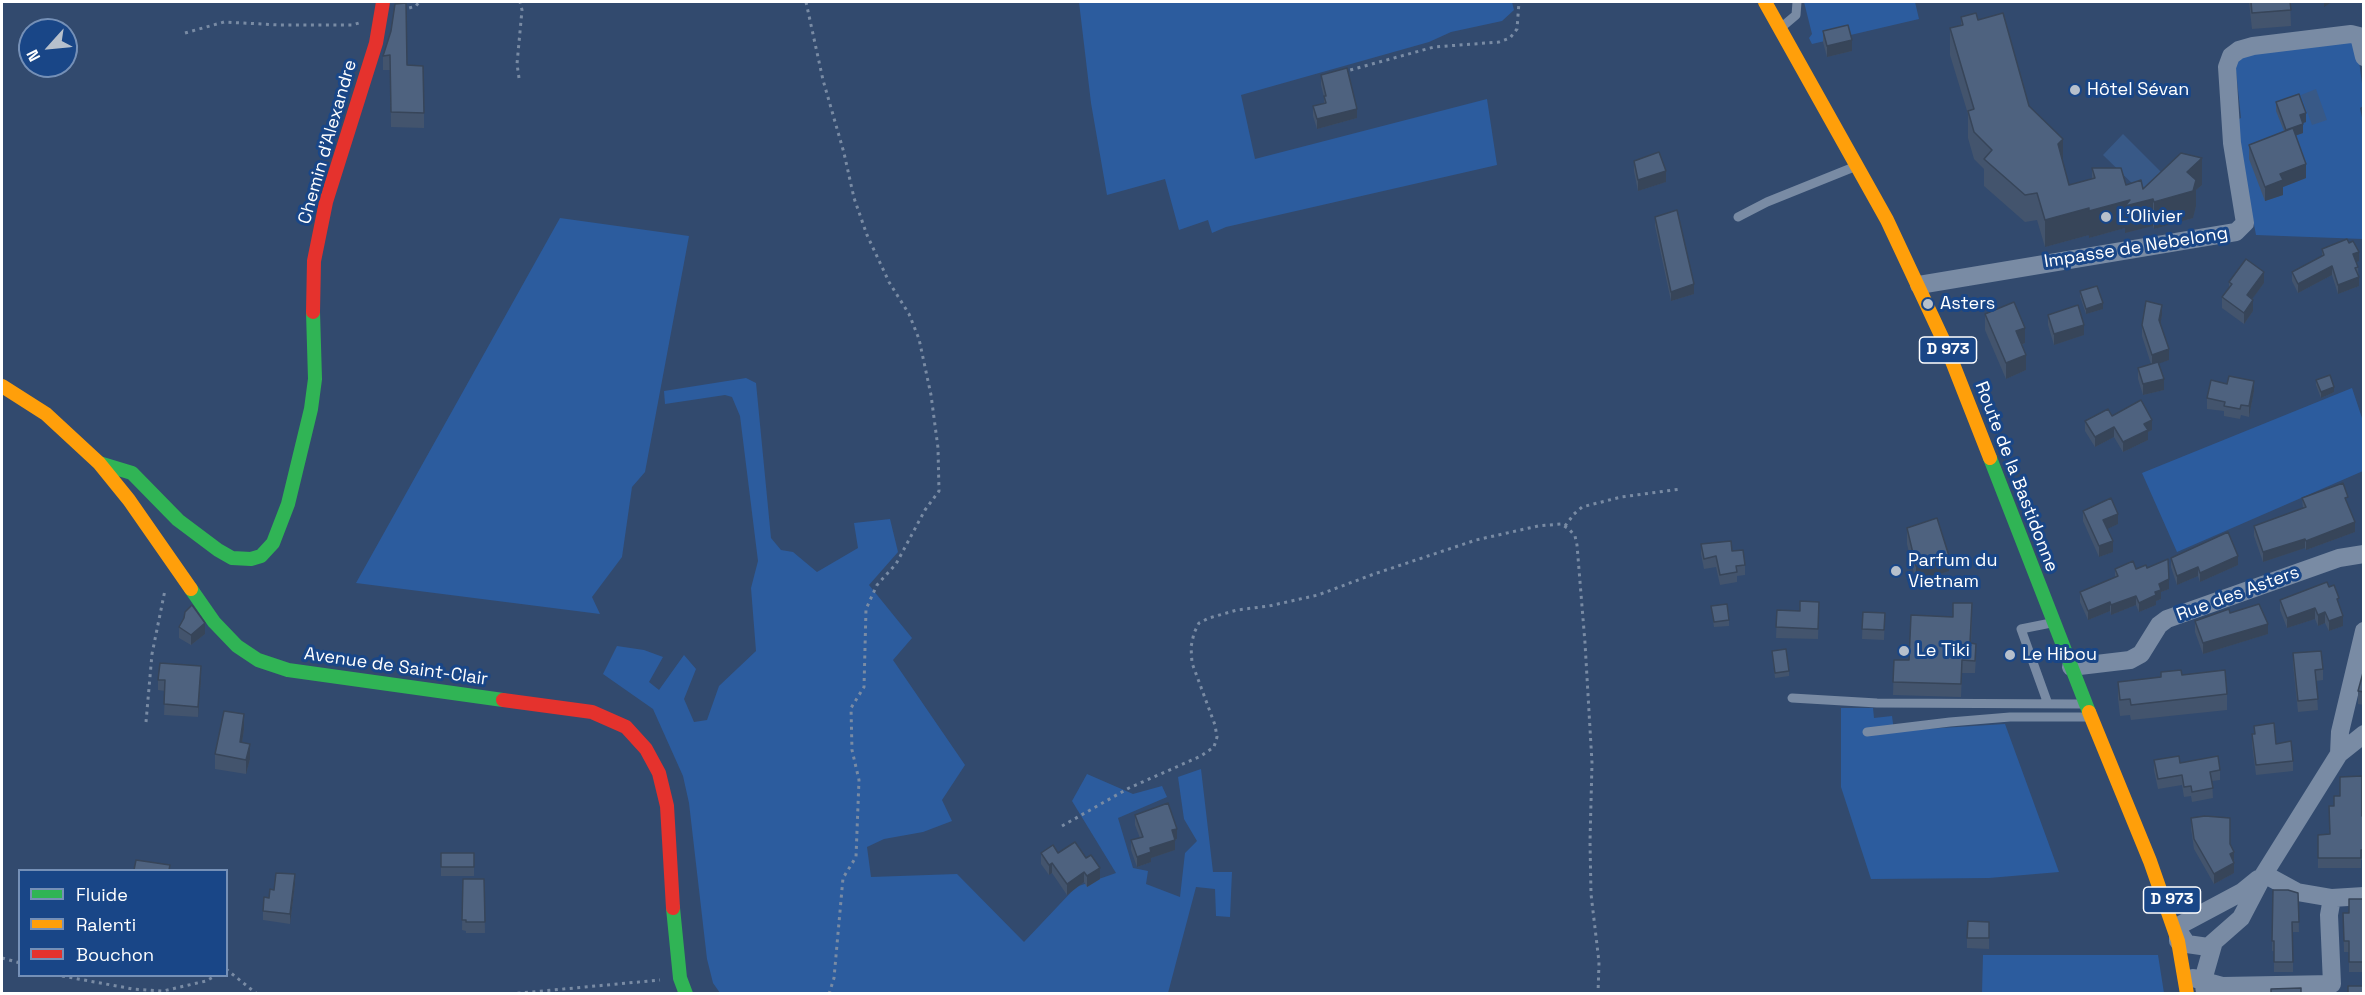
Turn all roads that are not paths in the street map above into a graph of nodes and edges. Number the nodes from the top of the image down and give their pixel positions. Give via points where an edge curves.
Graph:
1 (1765, 2) edge
2 (1797, 2) edge
3 (383, 8) edge
4 (1779, 28) junction
5 (2364, 57) edge
6 (1856, 166) junction
7 (1738, 217) dead end
8 (1919, 285) junction
9 (2, 386) edge
10 (99, 463) junction
11 (2364, 554) edge
12 (2054, 622) junction
13 (2364, 631) edge
14 (2071, 667) junction
15 (1792, 698) dead end
16 (2048, 704) junction
17 (2089, 711) junction
18 (1867, 732) dead end
19 (2364, 734) edge
20 (2103, 748) junction
21 (2339, 754) junction
22 (2150, 861) joint
23 (2264, 874) junction
24 (2364, 896) edge
25 (2332, 898) junction
26 (2181, 935) junction
27 (2213, 945) junction
28 (2197, 988) edge
29 (686, 993) edge

1 - 4 street, Route de la Bastidonne / D 973
2 - 4 lane via 1796,15
3 - 10 street, Chemin d'Alexandre via 376,43 326,202 315,261 315,379 311,409 288,504 273,543 261,556 232,558 178,520 132,473
4 - 6 street, Route de la Bastidonne / D 973
5 - 8 street, Impasse de Nebelong via 2359,36 2351,34 2253,46 2231,56 2227,67 2232,143 2245,223 2236,232
6 - 7 lane
6 - 8 street, Route de la Bastidonne / D 973
8 - 12 street, Route de la Bastidonne / D 973
9 - 10 street, Avenue de Saint-Clair via 46,414
10 - 29 street, Avenue de Saint-Clair via 214,622 237,646 258,660 288,670 592,712 626,728 646,748 659,773 667,806 674,928 680,978
11 - 14 street, Rue des Asters via 2339,558 2167,620 2159,625 2141,654 2130,660
12 - 14 street, Route de la Bastidonne / D 973
12 - 16 lane via 2022,629
13 - 21 street via 2340,732
14 - 17 street, Route de la Bastidonne / D 973
15 - 16 lane via 1877,703
16 - 17 lane
17 - 18 lane
17 - 20 street, Route de la Bastidonne / D 973
19 - 21 street
20 - 22 street, Route de la Bastidonne / D 973
20 - 26 street, Route de la Bastidonne / D 973 via 2136,811
21 - 23 street
22 - 26 street
23 - 25 street via 2297,892
23 - 26 street
23 - 27 street via 2241,918
24 - 25 street
25 - 28 street via 2332,984
26 - 27 street via 2208,947
26 - 28 street, Route de la Bastidonne / D 973
27 - 28 street

